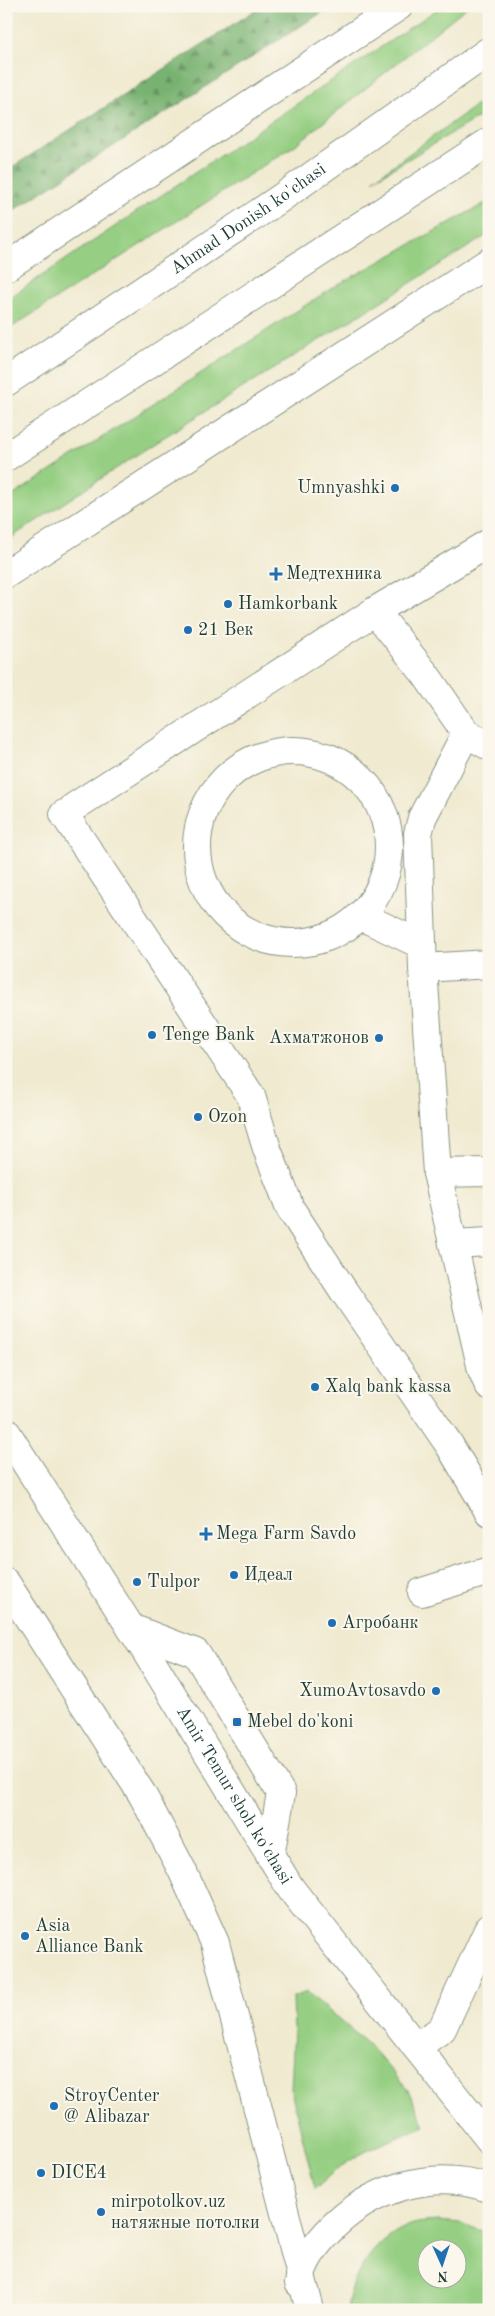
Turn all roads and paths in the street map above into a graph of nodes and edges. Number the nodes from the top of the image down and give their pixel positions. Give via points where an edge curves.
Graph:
1 (399, 6) edge
2 (489, 51) edge
3 (489, 142) edge
4 (477, 152) edge
5 (6, 267) edge
6 (487, 268) edge
7 (6, 382) edge
8 (6, 457) edge
9 (489, 543) edge
10 (6, 574) edge
11 (375, 611) junction
12 (478, 740) edge
13 (361, 916) junction
14 (422, 957) junction
15 (489, 964) edge
16 (489, 1172) edge
17 (436, 1173) junction
18 (489, 1242) edge
19 (453, 1244) junction
20 (489, 1386) edge
21 (6, 1432) edge
22 (489, 1512) edge
23 (489, 1571) edge
24 (6, 1583) edge
25 (422, 1592) dead end
26 (131, 1628) junction
27 (270, 1856) junction
28 (489, 1928) edge
29 (416, 2047) junction
30 (488, 2134) edge
31 (489, 2188) edge
32 (300, 2273) junction
33 (293, 2310) edge
34 (310, 2310) edge

1 - 5 main road
2 - 7 main road, Ahmad Donish ko'chasi via 278,200
3 - 4 main road
4 - 8 main road via 312,255
6 - 10 main road
9 - 11 main road
11 - 12 main road
11 - 22 main road via 69,811 251,1096 290,1208 450,1446
12 - 14 main road via 422,818 418,834
13 - 13 main road via 380,889 388,866 388,833 378,801 357,775 328,757 295,751 278,752 246,763 220,784 203,812 196,838 199,872 213,902 237,926 267,940 300,943 333,935
13 - 14 main road
14 - 15 main road
14 - 17 main road
16 - 17 main road
17 - 19 main road
18 - 19 main road
19 - 20 main road via 482,1370
21 - 26 main road, Amir Temur shoh ko'chasi
23 - 25 main road
24 - 32 main road via 142,1794 215,1943
26 - 27 main road, Amir Temur shoh ko'chasi
26 - 27 main road via 196,1653 281,1793
27 - 29 main road, Amir Temur shoh ko'chasi via 291,1889
28 - 29 main road via 442,2029
29 - 30 main road, Amir Temur shoh ko'chasi
31 - 32 main road via 462,2182 437,2182 411,2184 379,2194 333,2226 309,2255
32 - 33 main road
32 - 34 main road

